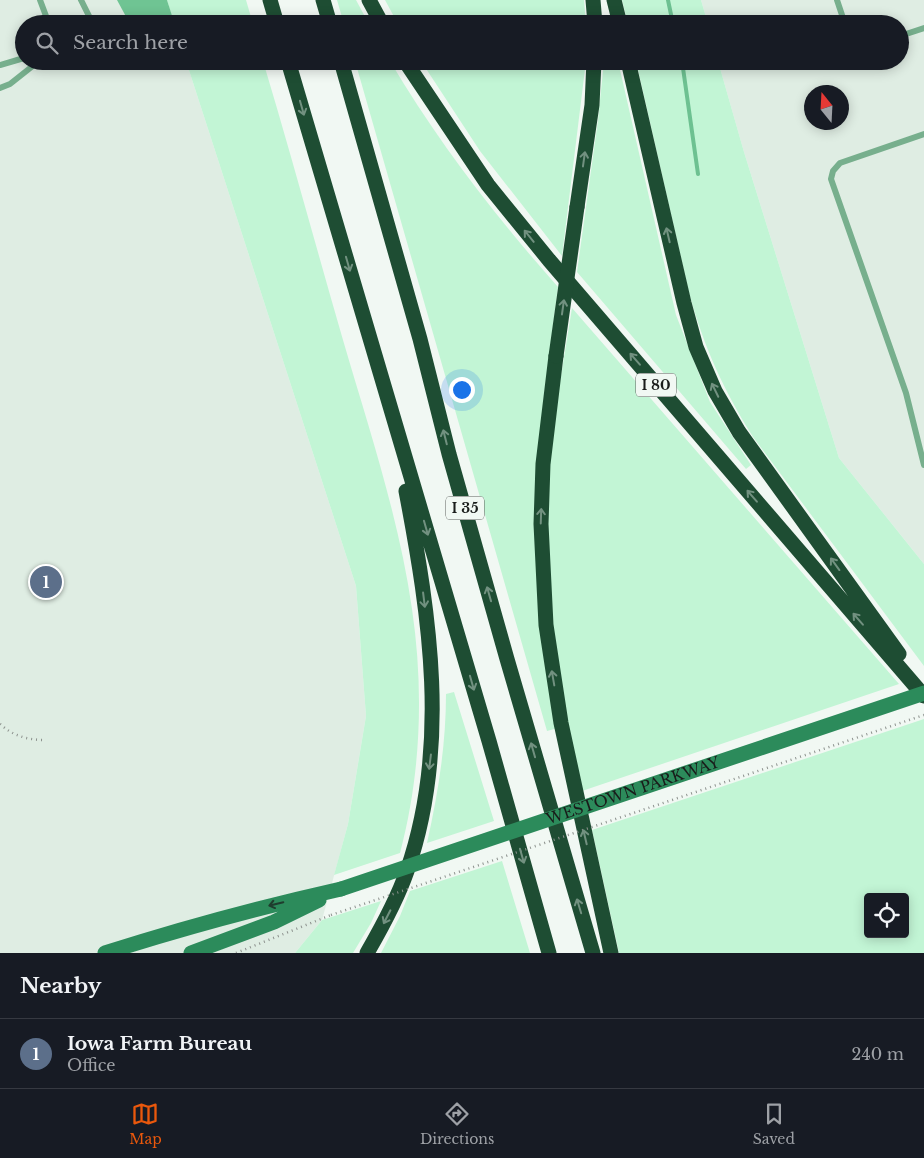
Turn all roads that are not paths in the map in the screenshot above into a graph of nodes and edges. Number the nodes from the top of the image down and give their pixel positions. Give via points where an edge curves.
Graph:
1 (40, 0) edge
2 (81, 0) edge
3 (270, 0) edge
4 (323, 0) edge
5 (369, 0) edge
6 (594, 0) edge
7 (614, 0) edge
8 (837, 0) edge
9 (45, 15) edge
10 (88, 15) edge
11 (274, 15) edge
12 (327, 15) edge
13 (377, 15) edge
14 (594, 15) edge
15 (618, 15) edge
16 (842, 15) edge
17 (924, 28) edge
18 (909, 33) edge
19 (15, 61) edge
20 (0, 65) edge
21 (28, 70) edge
22 (291, 70) edge
23 (344, 70) edge
24 (411, 70) edge
25 (594, 70) edge
26 (630, 70) edge
27 (0, 88) edge
28 (924, 134) edge
29 (387, 397) junction
30 (924, 465) edge
31 (924, 693) edge
32 (341, 889) junction
33 (105, 953) edge
34 (191, 953) edge
35 (368, 953) edge
36 (550, 953) edge
37 (593, 953) edge
38 (611, 953) edge

1 - 9 lane
2 - 10 lane
3 - 11 highway
4 - 12 highway
5 - 13 highway
6 - 14 highway
7 - 15 highway
8 - 16 lane
17 - 18 lane
19 - 20 lane
21 - 27 lane
22 -> 29 highway
37 -> 23 highway, I 35 via 504,650
31 -> 24 highway, I 80 via 549,260 488,185
38 -> 25 highway, bridge via 561,723 546,625 541,524 543,464 592,105
31 -> 26 highway via 860,598 739,432 715,391 696,347 684,303
28 - 30 lane via 840,163 831,179 906,393
29 -> 35 highway via 420,569 430,648 433,738 424,810 407,871
29 -> 36 highway, I 35
31 - 32 street, WESTOWN PARKWAY, bridge
32 -> 33 street, WESTOWN PARKWAY via 255,908
32 - 34 street, WESTOWN PARKWAY via 274,922

